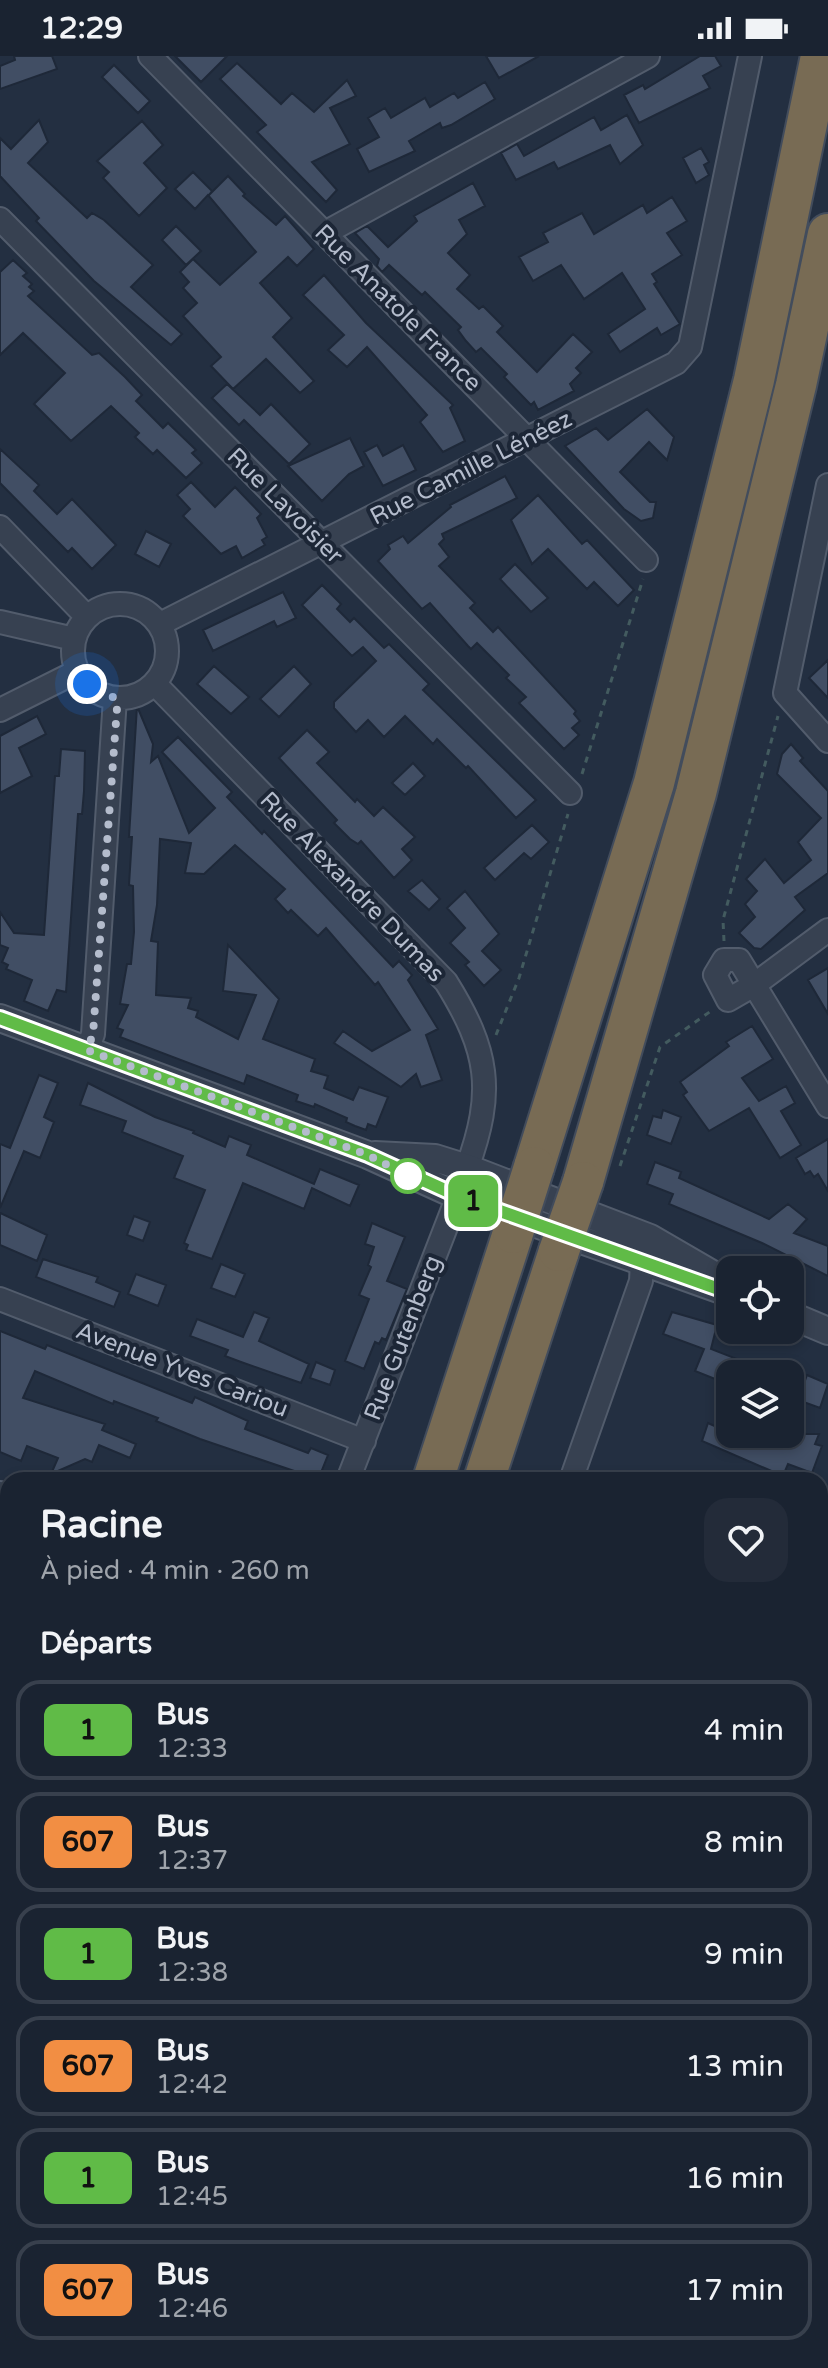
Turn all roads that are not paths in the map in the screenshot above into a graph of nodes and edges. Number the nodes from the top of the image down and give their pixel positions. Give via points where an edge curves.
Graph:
1 (150, 56) edge
2 (648, 56) edge
3 (750, 56) edge
4 (821, 56) edge
5 (0, 219) edge
6 (325, 233) junction
7 (828, 234) edge
8 (527, 439) junction
9 (828, 485) edge
10 (0, 527) edge
11 (323, 544) junction
12 (646, 560) dead end
13 (87, 617) junction
14 (0, 622) edge
15 (160, 624) junction
16 (74, 639) junction
17 (78, 671) junction
18 (155, 684) junction
19 (115, 698) junction
20 (0, 710) edge
21 (828, 741) edge
22 (570, 793) dead end
23 (828, 930) edge
24 (754, 985) junction
25 (0, 1018) edge
26 (87, 1050) junction
27 (828, 1106) edge
28 (368, 1155) junction
29 (467, 1168) junction
30 (458, 1196) junction
31 (646, 1249) junction
32 (716, 1280) edge
33 (716, 1286) edge
34 (0, 1299) edge
35 (804, 1321) edge
36 (828, 1331) edge
37 (364, 1441) junction
38 (351, 1472) edge
39 (436, 1472) edge
40 (487, 1472) edge
41 (574, 1472) edge

1 - 6 street, Rue Anatole France
2 - 6 street
3 - 8 street, Rue Camille Lénéez via 690,347 655,376
4 - 39 highway, bridge via 754,380 658,768
5 - 11 street, Rue Lavoisier
6 - 8 street, Rue Anatole France
7 - 40 highway, bridge via 796,385 600,1178 559,1251
8 - 11 street, Rue Camille Lénéez
8 - 12 street, Rue Anatole France
9 - 21 street via 785,693
10 - 13 street
11 - 15 street, Rue Camille Lénéez
11 - 22 street, Rue Lavoisier
13 - 15 street via 101,607 125,604
13 - 16 street
14 - 16 street
15 - 18 street via 168,655
16 - 17 street
17 - 19 street via 100,693
17 - 20 street
18 - 19 street via 143,693
18 - 29 street, Rue Alexandre Dumas via 446,982 472,1024 483,1066 485,1116
19 - 26 street via 93,1034
23 - 24 street
24 - 24 street via 739,960 724,960 715,975 728,1000
24 - 27 street
25 - 26 street
26 - 28 street
28 - 29 street via 435,1158
28 - 30 street
29 - 30 street
29 - 31 street
30 - 31 street
30 - 37 street, Rue Gutenberg
31 - 32 street
31 - 33 street
31 - 41 street via 641,1281
34 - 37 street, Avenue Yves Cariou
35 - 36 street
37 - 38 street, Rue Gutenberg

